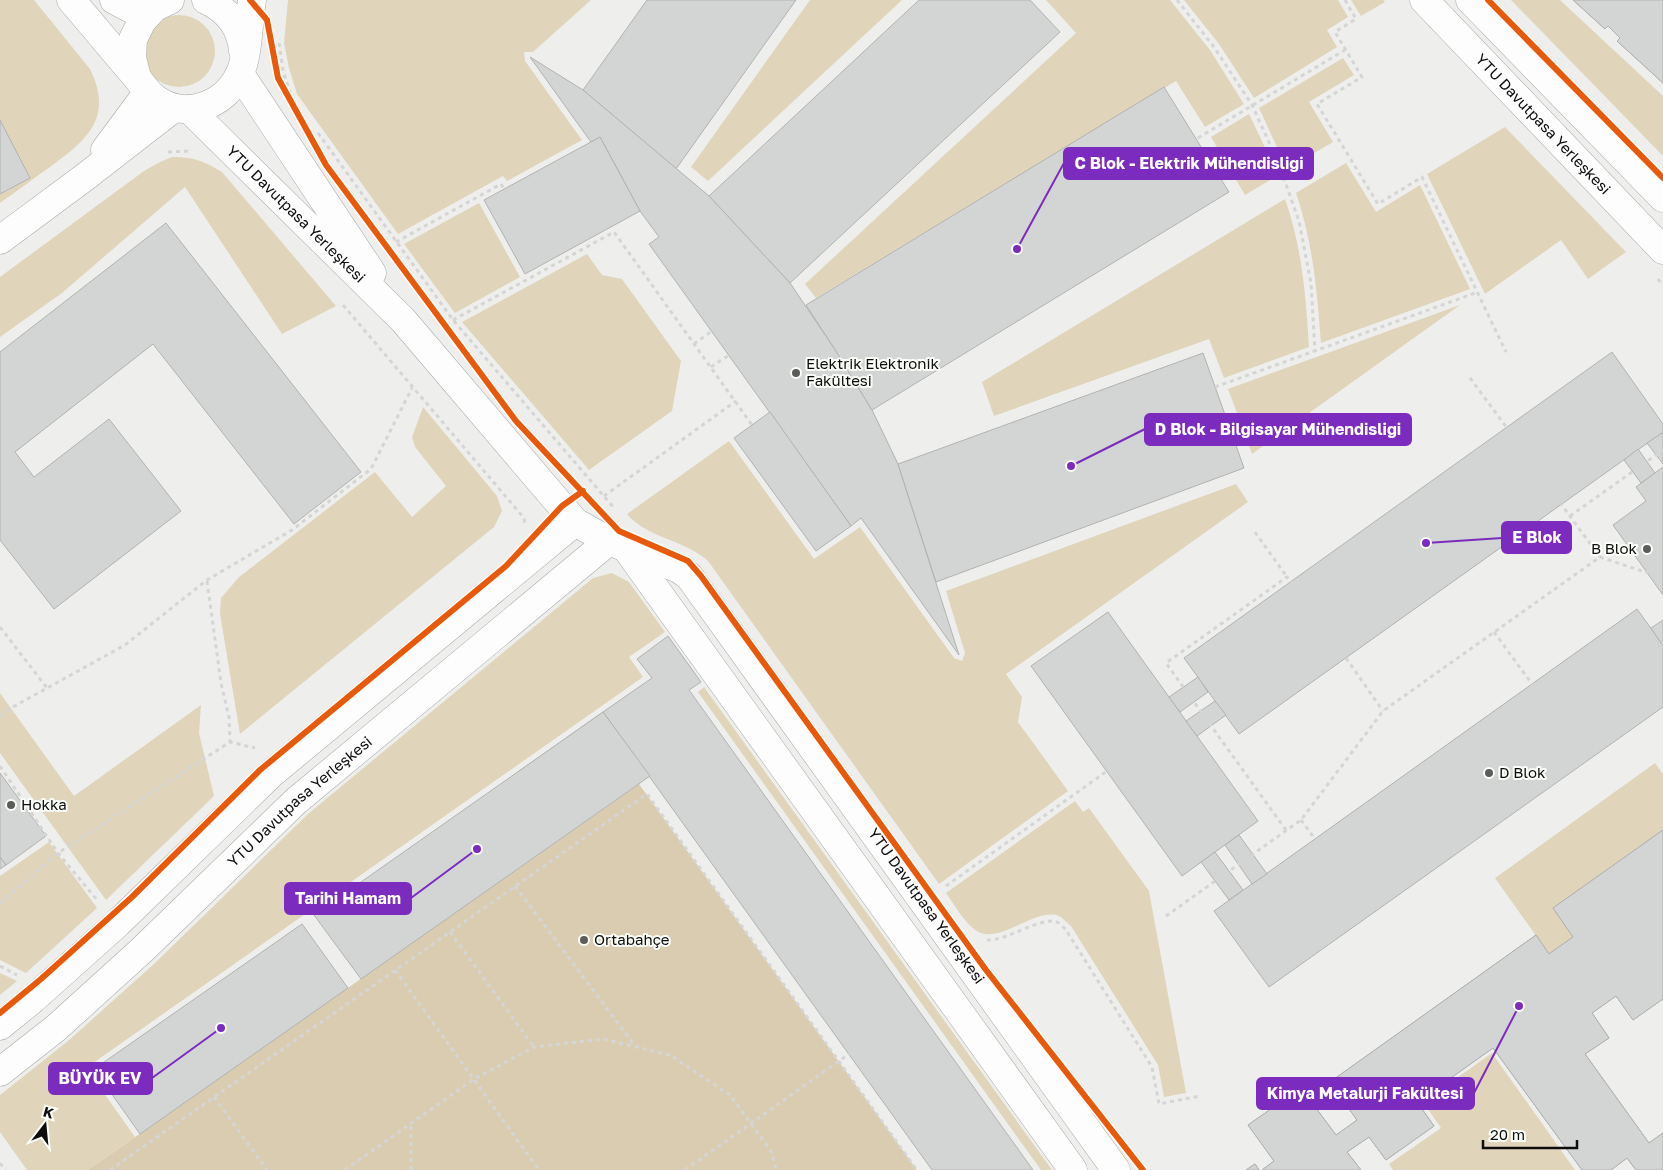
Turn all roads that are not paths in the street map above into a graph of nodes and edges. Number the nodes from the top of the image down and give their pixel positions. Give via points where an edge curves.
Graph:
1 (71, 0) edge
2 (114, 0) edge
3 (206, 0) edge
4 (252, 0) edge
5 (1424, 0) edge
6 (1470, 0) edge
7 (163, 4) edge
8 (242, 66) junction
9 (142, 85) junction
10 (181, 108) junction
11 (85, 177) junction
12 (1663, 198) edge
13 (0, 240) edge
14 (1663, 250) edge
15 (403, 320) junction
16 (575, 522) junction
17 (617, 544) junction
18 (0, 1026) edge
19 (0, 1072) edge
20 (1073, 1170) edge
21 (1116, 1170) edge

1 - 9 street, YTU Davutpasa Yerleşkesi
2 - 7 street via 131,9
3 - 8 street, YTU Davutpasa Yerleşkesi via 223,9 235,23 242,39
4 - 8 street
5 - 14 street, YTU Davutpasa Yerleşkesi
6 - 12 street
7 - 9 street via 142,21 133,39 132,58
8 - 10 street via 232,88 220,99 205,107
8 - 15 street, YTU Davutpasa Yerleşkesi
9 - 10 street, YTU Davutpasa Yerleşkesi via 160,102
9 - 11 street
10 - 11 street
10 - 15 street, YTU Davutpasa Yerleşkesi
11 - 13 street
15 - 16 street, YTU Davutpasa Yerleşkesi
16 - 17 street, YTU Davutpasa Yerleşkesi
16 - 18 street via 271,774 118,923
17 - 19 street, YTU Davutpasa Yerleşkesi via 296,801 142,950 56,1028
17 - 20 street, YTU Davutpasa Yerleşkesi
17 - 21 street, YTU Davutpasa Yerleşkesi via 689,576

